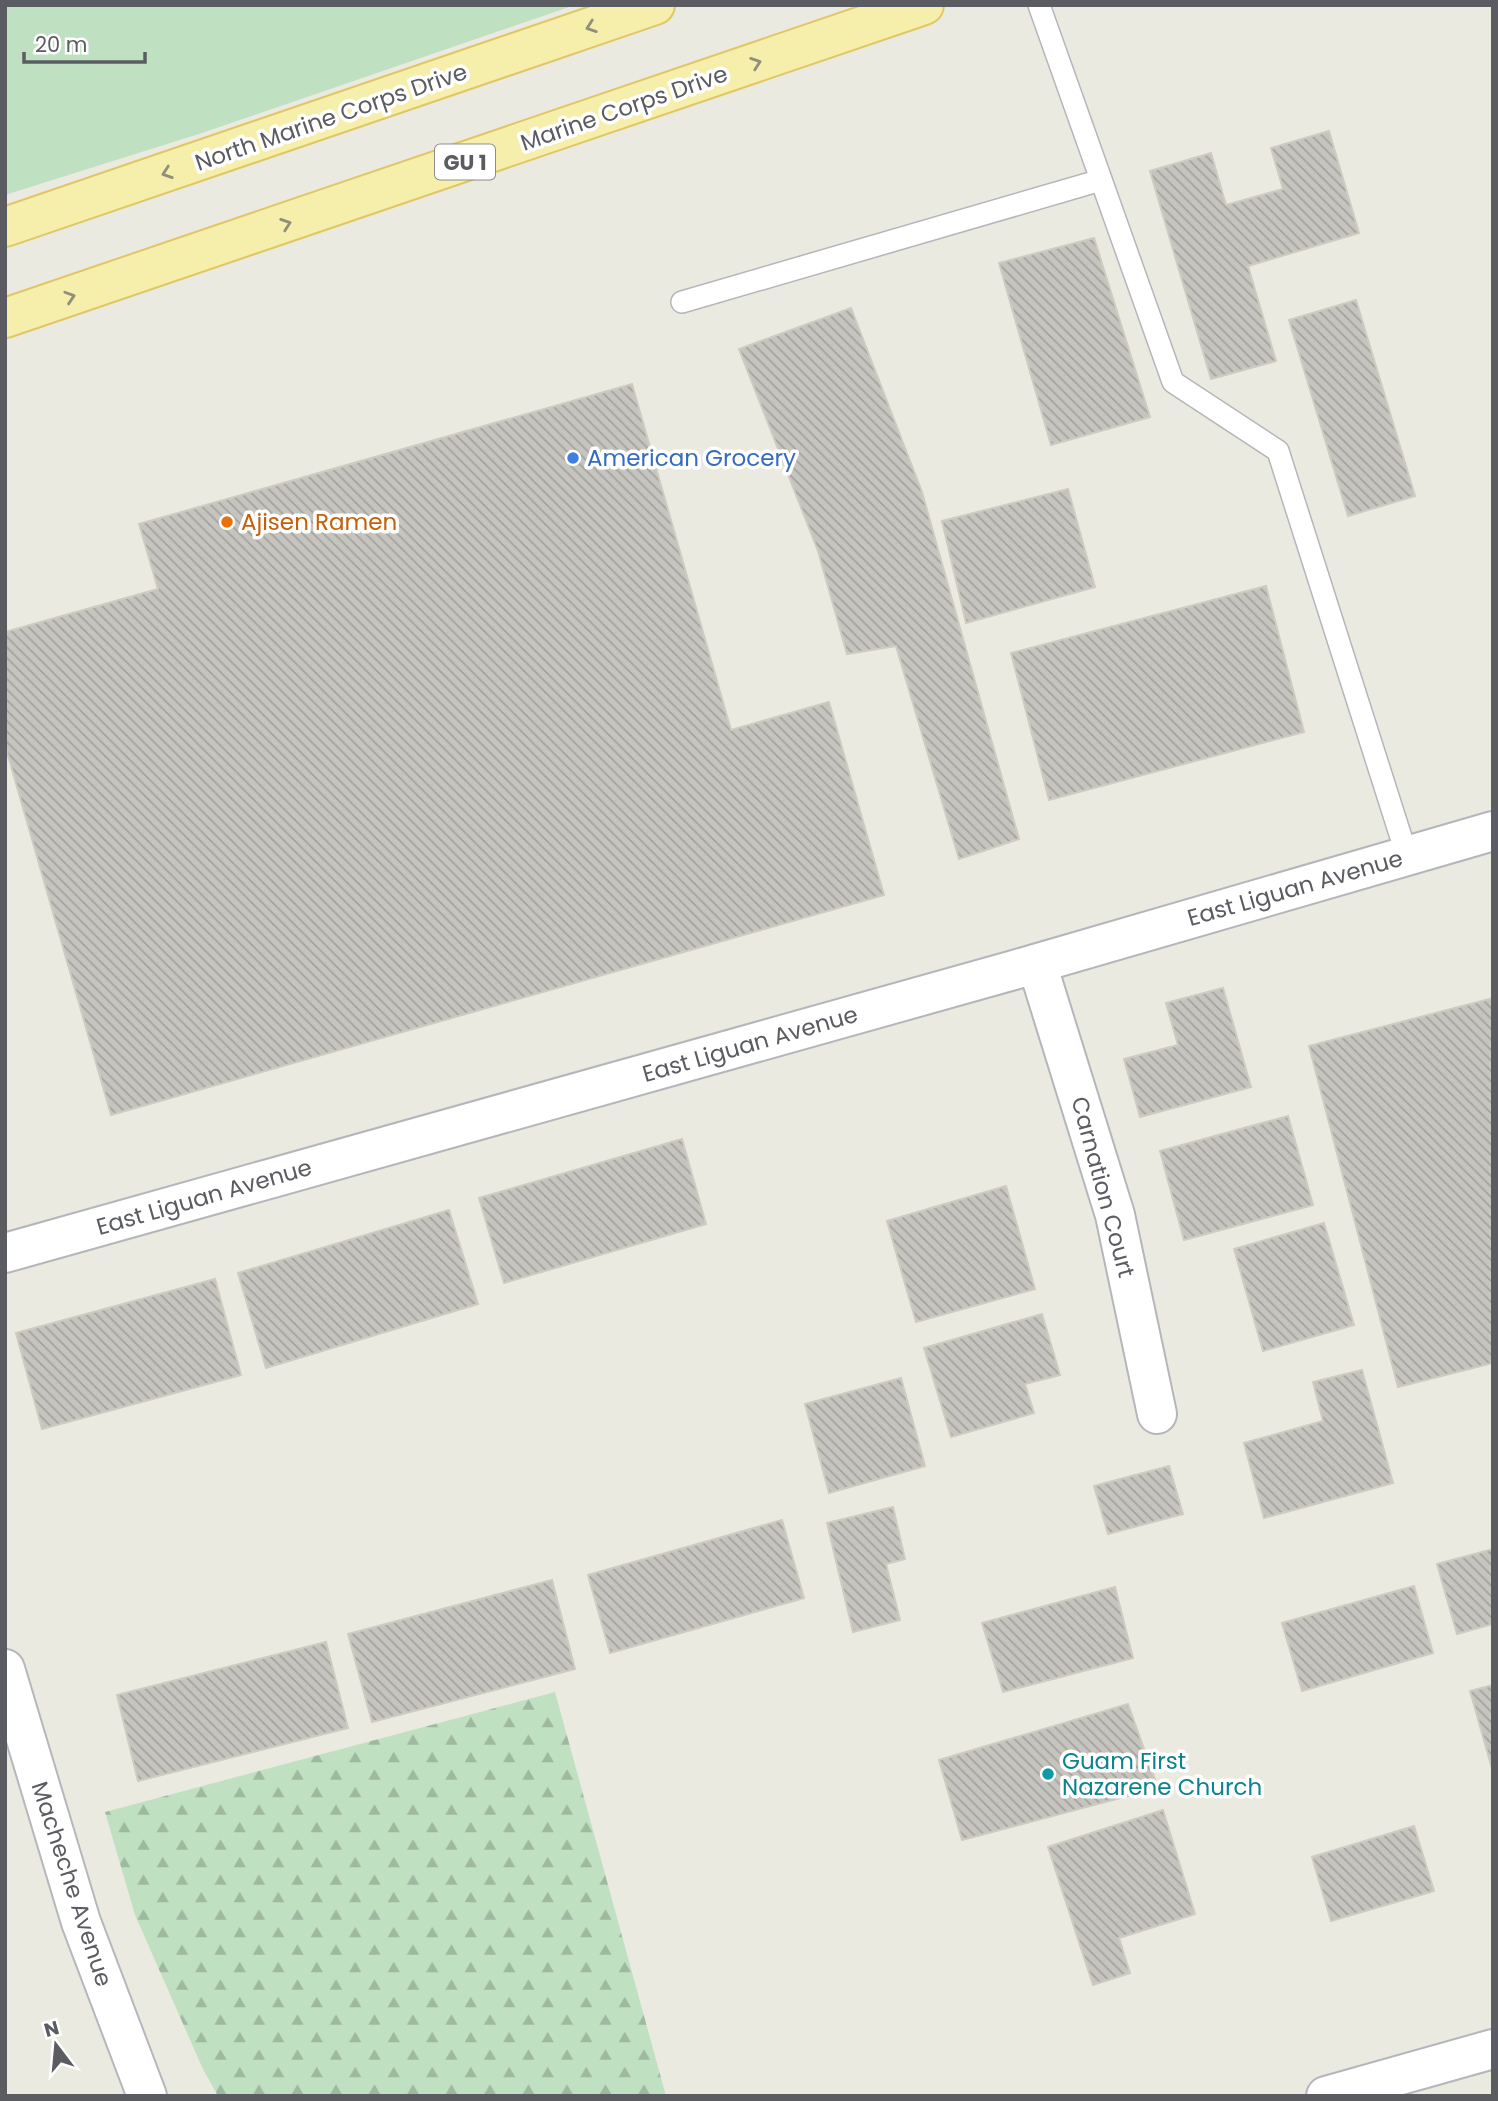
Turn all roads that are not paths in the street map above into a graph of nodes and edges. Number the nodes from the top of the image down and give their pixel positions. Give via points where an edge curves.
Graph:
1 (655, 5) edge
2 (924, 5) edge
3 (1039, 5) edge
4 (1101, 180) junction
5 (5, 227) edge
6 (682, 302) dead end
7 (5, 318) edge
8 (1493, 831) edge
9 (1407, 856) junction
10 (1037, 964) junction
11 (5, 1253) edge
12 (1157, 1414) dead end
13 (5, 1668) edge
14 (1493, 2049) edge
15 (147, 2096) edge
16 (1326, 2096) edge

1 -> 5 main road, North Marine Corps Drive
7 -> 2 main road, Marine Corps Drive / GU 1
3 - 4 lane
4 - 6 lane
4 - 9 lane via 1174,382 1278,451
8 - 9 street, East Liguan Avenue
9 - 10 street, East Liguan Avenue
10 - 11 street, East Liguan Avenue
10 - 12 street, Carnation Court via 1115,1214
13 - 15 street, Macheche Avenue via 81,1922
14 - 16 street

